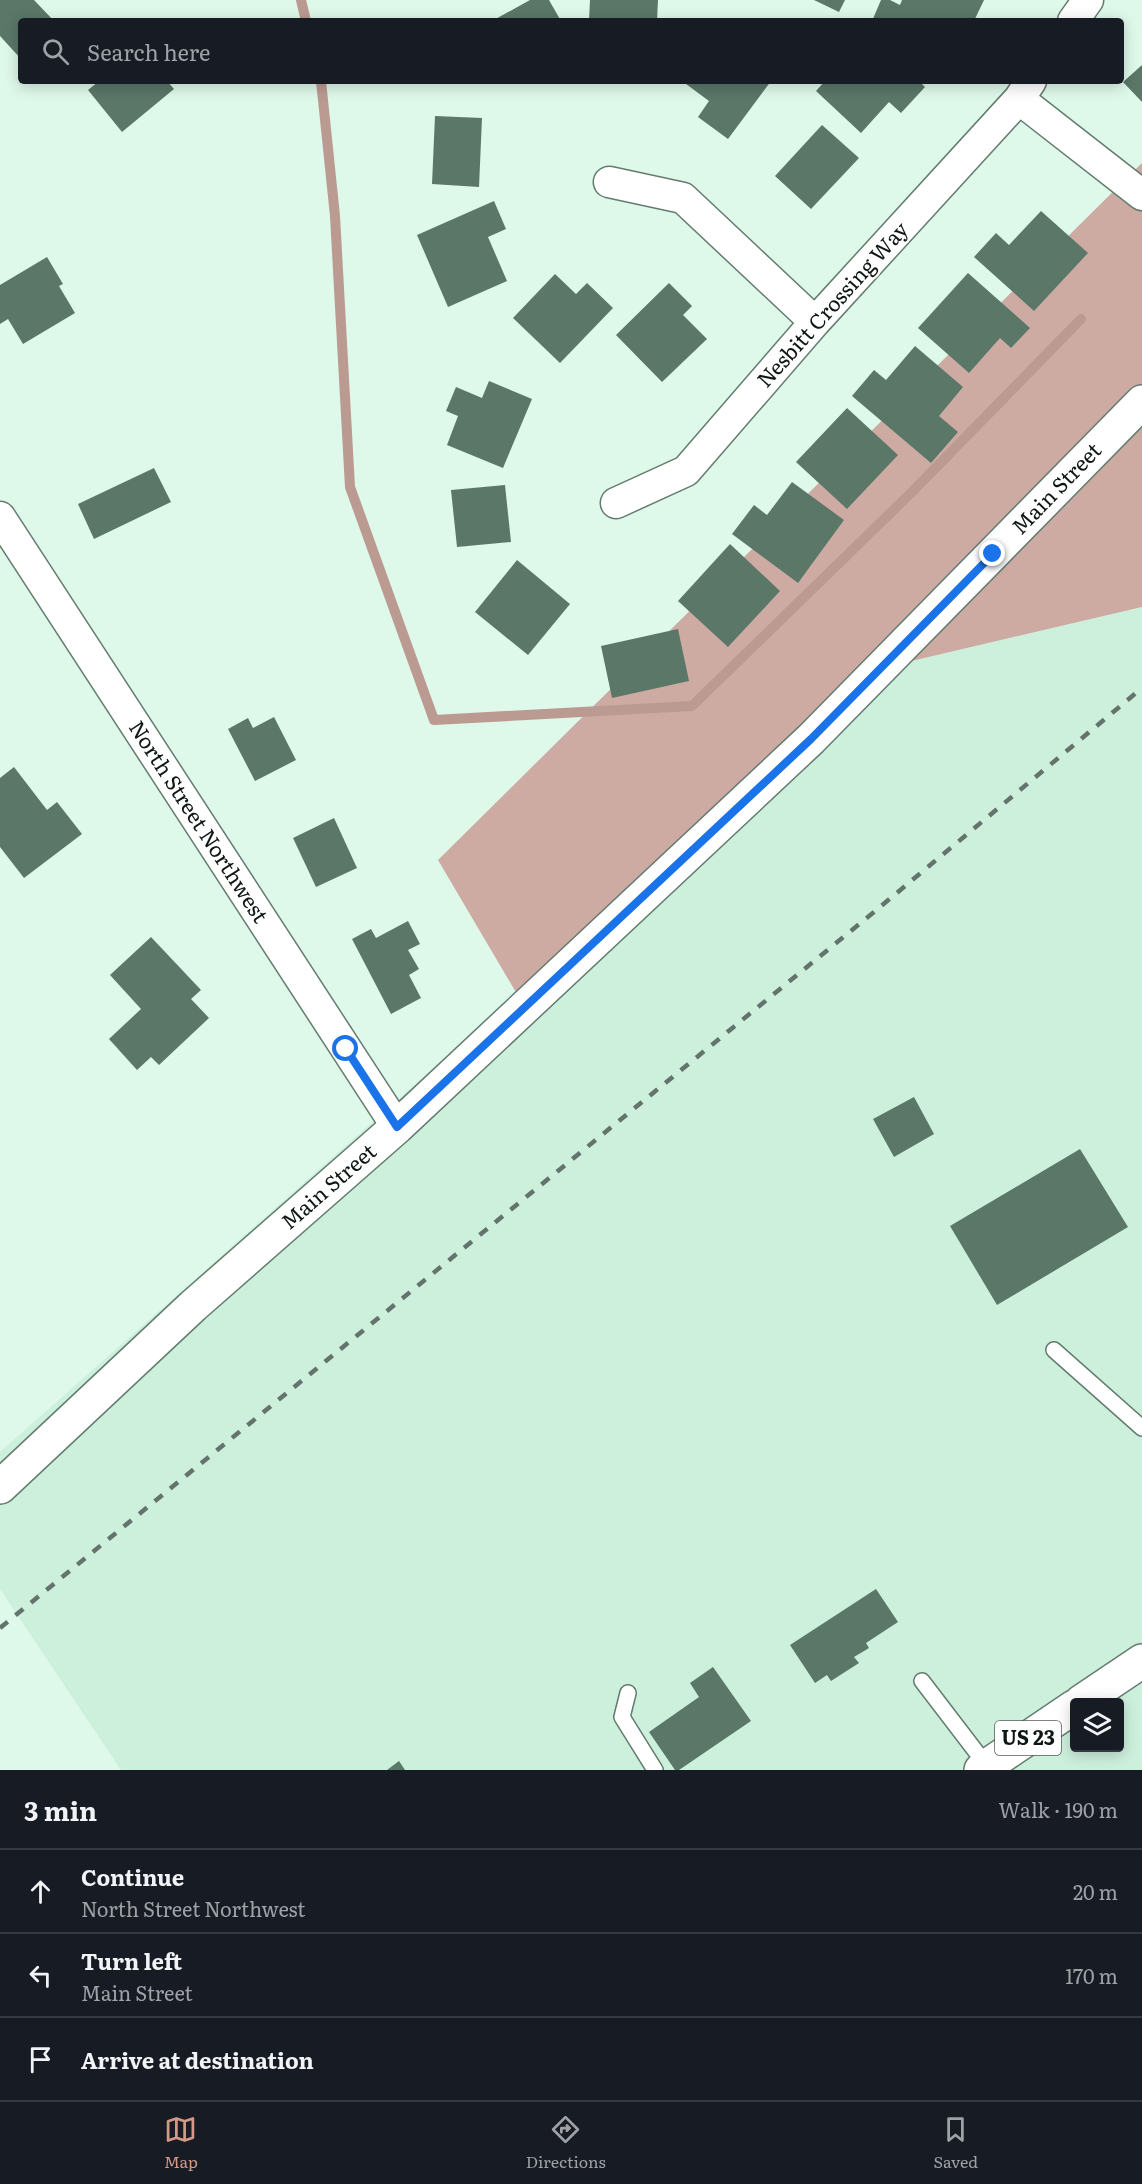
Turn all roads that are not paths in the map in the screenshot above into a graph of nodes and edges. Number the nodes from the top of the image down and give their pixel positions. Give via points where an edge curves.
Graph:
1 (1088, 0) edge
2 (1075, 18) edge
3 (1025, 90) edge
4 (609, 182) dead end
5 (1142, 195) edge
6 (815, 322) junction
7 (1142, 402) edge
8 (616, 503) dead end
9 (0, 517) edge
10 (397, 1127) junction
11 (1054, 1350) dead end
12 (1142, 1428) edge
13 (0, 1487) edge
14 (1142, 1661) edge
15 (922, 1681) dead end
16 (628, 1694) dead end
17 (1087, 1698) edge
18 (1070, 1710) edge
19 (984, 1768) edge
20 (655, 1770) edge

1 - 2 street
3 - 5 street
3 - 6 street, Nesbitt Crossing Way
4 - 6 street via 683,198
6 - 8 street, Nesbitt Crossing Way via 686,471
7 - 10 street, Main Street via 811,739
9 - 10 street, North Street Northwest
10 - 13 street, Main Street via 193,1306
11 - 12 lane
14 - 17 street, US 23
15 - 19 lane
16 - 20 lane via 621,1717
18 - 19 street, US 23

